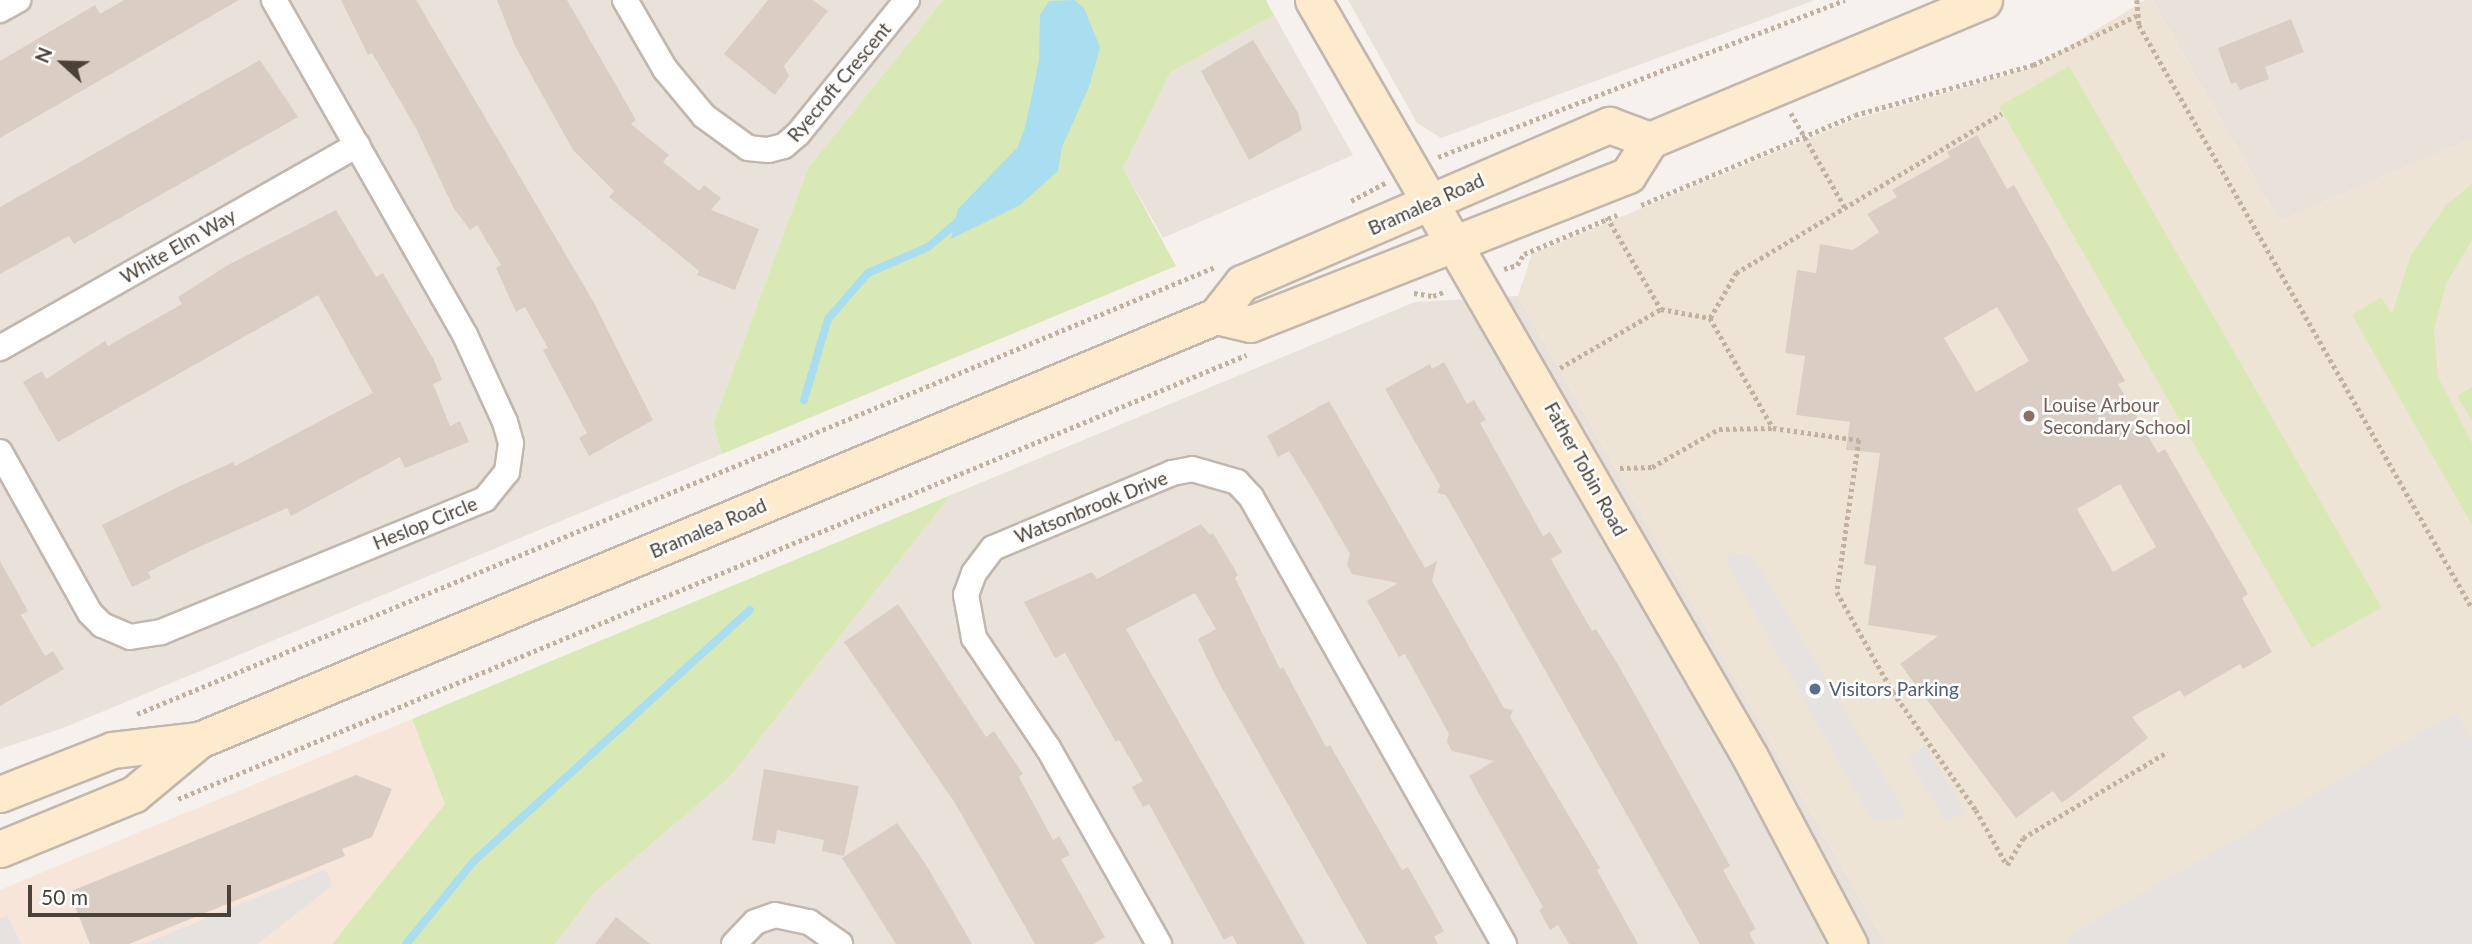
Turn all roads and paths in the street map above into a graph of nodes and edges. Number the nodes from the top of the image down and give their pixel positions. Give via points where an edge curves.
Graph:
1 (18, 0) edge
2 (274, 0) edge
3 (625, 0) edge
4 (907, 0) edge
5 (1313, 0) edge
6 (1845, 0) edge
7 (1984, 0) edge
8 (2137, 0) edge
9 (0, 10) edge
10 (2136, 16) junction
11 (1779, 86) junction
12 (2002, 113) dead end
13 (1803, 138) junction
14 (1650, 140) junction
15 (357, 145) junction
16 (1454, 149) dead end
17 (1354, 197) dead end
18 (1431, 202) junction
19 (1601, 204) junction
20 (1632, 209) dead end
21 (1846, 209) junction
22 (1343, 210) dead end
23 (1620, 214) dead end
24 (1456, 243) junction
25 (1229, 261) dead end
26 (1517, 265) dead end
27 (1661, 309) junction
28 (1216, 316) junction
29 (1710, 318) junction
30 (0, 348) edge
31 (1259, 350) dead end
32 (1556, 370) dead end
33 (1773, 428) junction
34 (0, 452) edge
35 (1610, 465) dead end
36 (2472, 608) edge
37 (132, 717) dead end
38 (199, 740) junction
39 (2167, 752) dead end
40 (0, 794) edge
41 (173, 802) dead end
42 (0, 849) edge
43 (1843, 942) edge
44 (734, 944) edge
45 (840, 944) edge
46 (1159, 944) edge
47 (1504, 944) edge

1 - 9 street
2 - 15 street, Heslop Circle
3 - 4 street, Ryecroft Crescent via 664,69 704,116 748,148 768,150 784,146 799,134
5 - 18 main road, Father Tobin Road
6 - 16 path
7 - 11 main road
8 - 10 path
10 - 13 path via 2033,65 1855,115
10 - 36 path
11 - 13 path
11 - 14 main road
12 - 21 path
13 - 20 path
13 - 21 path
14 - 18 main road, Bramalea Road via 1609,125
14 - 19 main road via 1628,175
15 - 30 street, White Elm Way
15 - 34 street, Heslop Circle via 465,335 505,422 511,458 508,472 492,492 161,632 130,637 102,625 90,613
17 - 22 path
18 - 24 main road, Father Tobin Road
18 - 28 main road, Bramalea Road via 1242,283
19 - 23 path
19 - 24 main road
19 - 26 path via 1524,254
19 - 27 path
21 - 29 path via 1736,273
24 - 28 main road via 1250,324
24 - 43 main road, Father Tobin Road via 1750,757
25 - 37 path
27 - 29 path
27 - 32 path
28 - 38 main road, Bramalea Road
29 - 33 path
31 - 41 path
33 - 35 path via 1719,429 1666,461 1638,470
33 - 39 path via 1859,440 1836,592 1893,692 1976,810 2007,864 2023,838
38 - 40 main road, Bramalea Road via 112,750
38 - 42 main road, Bramalea Road via 134,794
44 - 45 street via 755,922 775,915 808,922
46 - 47 street, Watsonbrook Drive via 1048,748 974,638 966,595 974,573 993,548 1172,473 1192,469 1237,482 1251,497

